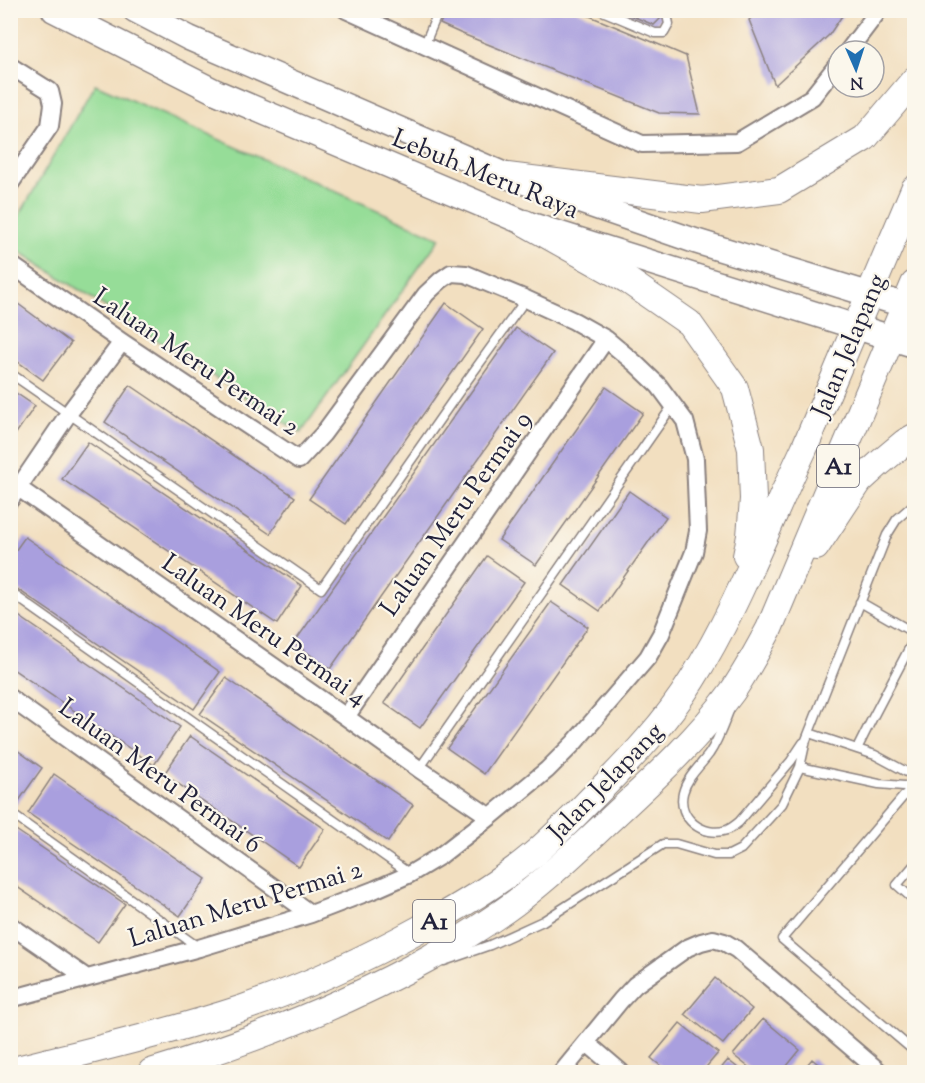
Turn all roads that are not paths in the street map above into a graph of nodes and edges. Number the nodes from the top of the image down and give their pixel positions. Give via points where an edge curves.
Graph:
1 (54, 10) edge
2 (135, 10) edge
3 (159, 10) edge
4 (346, 10) edge
5 (439, 10) edge
6 (600, 10) edge
7 (666, 10) edge
8 (879, 10) edge
9 (189, 38) junction
10 (857, 39) edge
11 (424, 46) junction
12 (10, 66) edge
13 (826, 79) edge
14 (915, 80) edge
15 (507, 176) junction
16 (10, 184) edge
17 (915, 189) edge
18 (525, 223) junction
19 (10, 264) edge
20 (870, 295) junction
21 (526, 299) junction
22 (911, 299) edge
23 (856, 327) junction
24 (606, 339) junction
25 (903, 341) edge
26 (122, 342) junction
27 (10, 373) edge
28 (674, 405) junction
29 (69, 413) junction
30 (915, 436) edge
31 (13, 490) edge
32 (915, 504) edge
33 (10, 592) edge
34 (784, 594) junction
35 (738, 597) junction
36 (860, 602) junction
37 (915, 633) edge
38 (915, 639) edge
39 (750, 664) junction
40 (10, 698) edge
41 (346, 717) junction
42 (807, 736) junction
43 (857, 749) junction
44 (800, 767) junction
45 (419, 769) junction
46 (915, 776) edge
47 (914, 786) edge
48 (10, 813) edge
49 (490, 817) junction
50 (915, 864) edge
51 (410, 874) junction
52 (915, 900) edge
53 (311, 914) junction
54 (10, 925) edge
55 (199, 948) junction
56 (408, 969) junction
57 (87, 978) junction
58 (10, 999) edge
59 (587, 1043) junction
60 (915, 1051) edge
61 (10, 1071) edge
62 (151, 1072) edge
63 (562, 1072) edge
64 (621, 1072) edge
65 (880, 1072) edge

1 - 18 main road, Lebuh Meru Raya via 216,92
2 - 9 main road, Lebuh Meru Raya
3 - 9 main road
4 - 11 street
5 - 11 lane
6 - 7 lane via 655,33 664,33 669,24
8 - 10 street
9 - 15 main road, Lebuh Meru Raya
11 - 13 street via 642,144 737,142 812,97
12 - 16 street via 50,91 53,104 50,126
14 - 15 main road via 865,138 779,190 702,200
15 - 20 main road, Lebuh Meru Raya via 695,241
17 - 20 main road, Jalan Jelapang / A1
18 - 23 main road, Lebuh Meru Raya
18 - 35 main road via 627,280 688,323 735,388 751,449 753,499
19 - 26 street, Laluan Meru Permai 2
20 - 22 main road, Lebuh Meru Raya
20 - 23 main road, Jalan Jelapang / A1
21 - 24 street, Laluan Meru Permai 2
21 - 26 street, Laluan Meru Permai 2 via 466,274 451,273 441,280 420,301 323,434 299,460
21 - 29 lane via 321,589
22 - 25 main road, Jalan Jelapang / A1
23 - 25 main road, Lebuh Meru Raya
23 - 35 main road, Jalan Jelapang / A1
24 - 28 street, Laluan Meru Permai 2
24 - 41 street, Laluan Meru Permai 9
25 - 34 main road, Jalan Jelapang / A1
26 - 29 street
27 - 29 lane
28 - 45 lane
28 - 49 street, Laluan Meru Permai 2 via 685,421 695,459 698,531 694,552 664,626 648,657 574,743
29 - 31 street
30 - 34 main road via 859,482
31 - 41 street, Laluan Meru Permai 4
32 - 36 lane via 897,519 886,536
33 - 51 lane
34 - 39 main road, Jalan Jelapang / A1
35 - 61 main road, Jalan Jelapang / A1 via 692,681 633,757 534,854 458,908 356,962 243,1008
36 - 37 lane
36 - 42 lane
38 - 43 lane
39 - 42 lane via 714,746 685,786 682,804 690,822 710,831 730,829 774,782
39 - 56 main road, Jalan Jelapang / A1 via 689,743 551,874 471,934
40 - 53 street, Laluan Meru Permai 6
41 - 45 street, Laluan Meru Permai 4
42 - 43 lane
42 - 44 lane
43 - 46 lane via 875,754
44 - 47 lane via 879,784
44 - 56 lane via 782,804 741,849 729,855 714,855 663,844 543,921 461,956
45 - 49 street, Laluan Meru Permai 4
47 - 60 lane via 782,939
48 - 55 lane
49 - 51 street, Laluan Meru Permai 2
50 - 52 lane via 897,885
51 - 53 street, Laluan Meru Permai 2
53 - 55 street, Laluan Meru Permai 2
54 - 57 street
55 - 57 street, Laluan Meru Permai 2
56 - 62 main road, Jalan Jelapang / A1 via 296,1021
57 - 58 street, Laluan Meru Permai 2
59 - 63 street
59 - 64 street
59 - 65 street via 635,985 687,948 713,939 735,950

